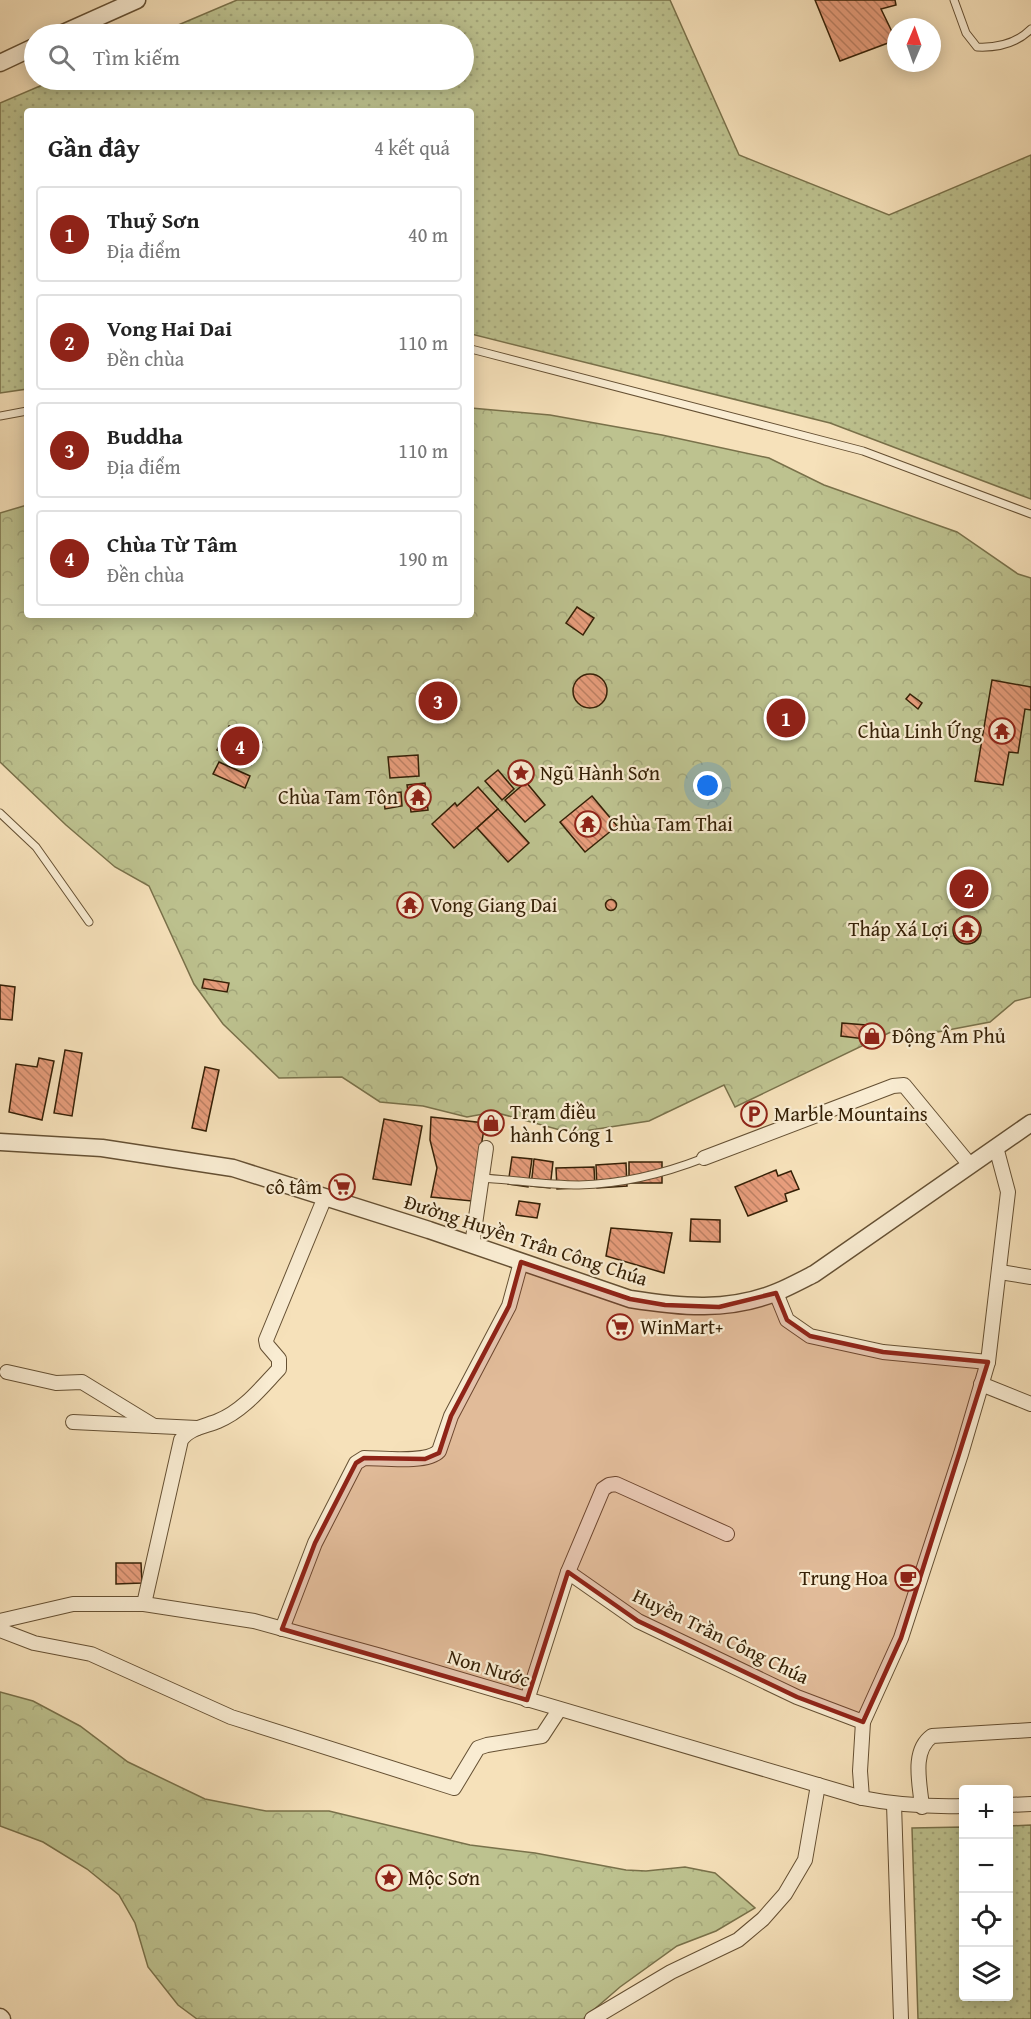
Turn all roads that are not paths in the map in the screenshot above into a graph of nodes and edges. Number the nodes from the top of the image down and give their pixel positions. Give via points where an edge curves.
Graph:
1 (137, 0) edge
2 (954, 0) edge
3 (84, 24) edge
4 (1031, 28) edge
5 (24, 52) edge
6 (0, 63) edge
7 (474, 350) edge
8 (24, 412) edge
9 (0, 416) edge
10 (1031, 514) edge
11 (0, 813) edge
12 (89, 922) dead end
13 (1031, 1123) edge
14 (0, 1142) edge
15 (486, 1148) dead end
16 (996, 1148) junction
17 (704, 1158) joint
18 (970, 1165) junction
19 (482, 1178) junction
20 (325, 1197) junction
21 (472, 1245) junction
22 (521, 1262) junction
23 (1000, 1272) junction
24 (1031, 1278) edge
25 (776, 1293) junction
26 (988, 1362) junction
27 (7, 1372) dead end
28 (981, 1384) junction
29 (1031, 1404) edge
30 (73, 1422) dead end
31 (154, 1426) junction
32 (198, 1428) junction
33 (728, 1534) dead end
34 (568, 1572) junction
35 (144, 1604) junction
36 (0, 1621) edge
37 (282, 1629) junction
38 (0, 1630) edge
39 (527, 1700) junction
40 (559, 1710) junction
41 (863, 1722) junction
42 (1031, 1730) edge
43 (818, 1785) junction
44 (862, 1798) junction
45 (894, 1804) junction
46 (1013, 1804) edge
47 (1031, 1804) edge
48 (959, 1806) edge
49 (922, 1807) junction
50 (592, 2019) edge
51 (901, 2019) edge

1 - 3 street
2 - 4 lane via 966,33 977,47 992,48 1022,37
5 - 6 street
7 - 10 lane via 863,451
8 - 9 lane
11 - 12 lane via 36,847
13 - 16 street, Đường Huyền Trân Công Chúa
14 - 20 street, Đường Huyền Trân Công Chúa via 166,1156 233,1168
15 - 19 street
16 - 18 street, Đường Huyền Trân Công Chúa
16 - 23 street via 1008,1192
17 - 18 street via 904,1085
17 - 19 lane via 668,1172 612,1183 576,1185
18 - 25 street, Đường Huyền Trân Công Chúa via 814,1274
19 - 21 street
20 - 21 street, Đường Huyền Trân Công Chúa
20 - 32 street via 266,1340 279,1359 279,1369 233,1413
21 - 22 street, Đường Huyền Trân Công Chúa
22 - 25 street, Đường Huyền Trân Công Chúa via 630,1299 665,1305 719,1307
22 - 37 street via 509,1306 451,1416 439,1451 425,1459 364,1458 356,1463 315,1543
23 - 24 street
23 - 26 street
25 - 26 street via 787,1320 810,1336 883,1352
26 - 28 street
27 - 31 street via 56,1383 82,1382
28 - 29 street
28 - 41 street via 901,1638
30 - 31 street
31 - 32 street
32 - 35 street via 182,1440
33 - 34 street via 609,1485 603,1489
34 - 39 street
34 - 41 street, Huyền Trần Công Chúa via 638,1621 797,1697
35 - 36 street, Non Nước via 73,1604
35 - 37 street, Non Nước
37 - 39 street, Non Nước
38 - 40 street via 34,1643 105,1659 231,1717 454,1788 478,1748 542,1736
39 - 40 street, Non Nước
40 - 43 street, Non Nước
41 - 44 street
42 - 49 street via 932,1736 919,1757
43 - 44 street, Non Nước
43 - 50 street via 805,1860 763,1918 738,1940 672,1972
44 - 45 street, Non Nước
45 - 49 street, Non Nước
45 - 51 street
46 - 47 street
48 - 49 street, Non Nước

